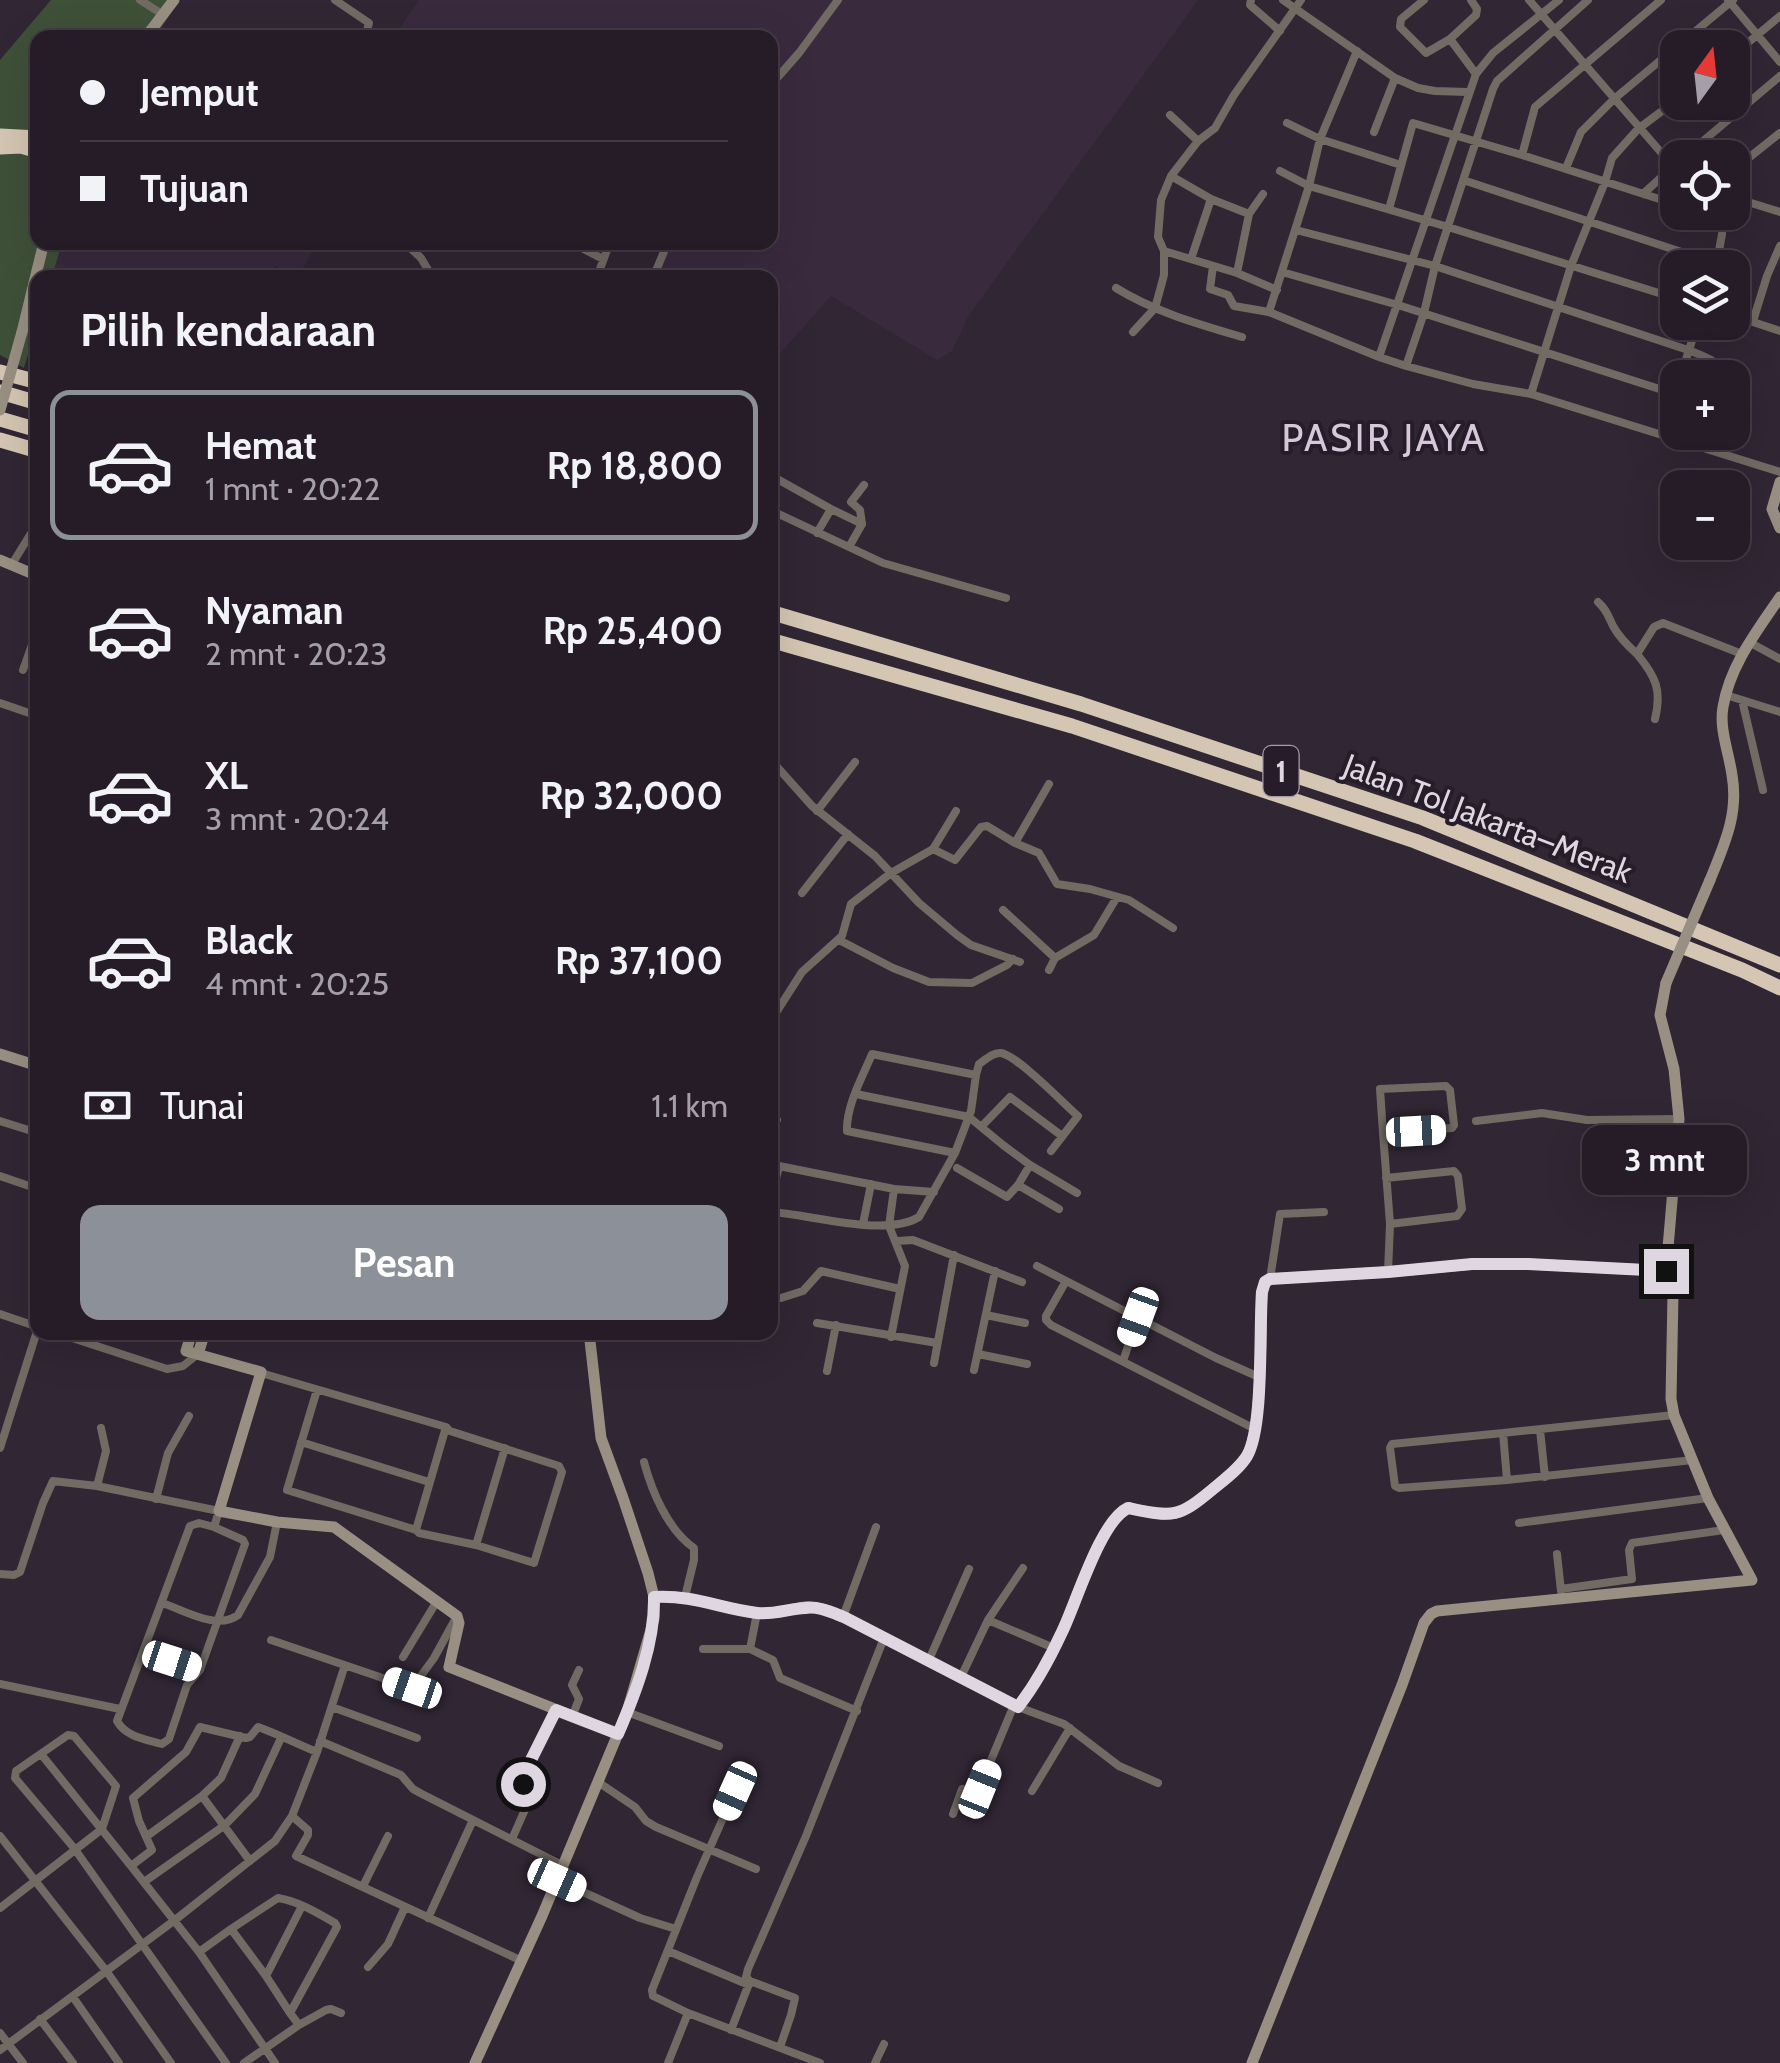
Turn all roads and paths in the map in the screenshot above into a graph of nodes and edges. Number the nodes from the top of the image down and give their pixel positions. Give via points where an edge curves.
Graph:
1 (140, 0) edge
2 (174, 0) edge
3 (335, 0) edge
4 (838, 0) edge
5 (1250, 0) edge
6 (1282, 0) edge
7 (1302, 0) edge
8 (1424, 0) edge
9 (1470, 0) edge
10 (1529, 0) edge
11 (1559, 0) edge
12 (1588, 0) edge
13 (1661, 0) edge
14 (1730, 1) edge
15 (1296, 10) junction
16 (162, 14) junction
17 (1541, 15) junction
18 (1780, 16) edge
19 (1554, 29) junction
20 (154, 30) edge
21 (367, 30) edge
22 (1280, 31) junction
23 (1758, 36) junction
24 (1450, 39) junction
25 (1750, 42) edge
26 (1357, 51) junction
27 (1424, 52) junction
28 (1493, 54) junction
29 (1780, 62) edge
30 (1420, 64) dead end
31 (1584, 64) junction
32 (1508, 70) junction
33 (1476, 74) junction
34 (1780, 76) edge
35 (778, 77) edge
36 (1395, 78) junction
37 (1468, 92) junction
38 (1614, 100) junction
39 (1660, 113) edge
40 (1170, 115) dead end
41 (1287, 124) dead end
42 (1638, 130) junction
43 (1374, 132) dead end
44 (1780, 132) edge
45 (0, 136) edge
46 (1454, 136) junction
47 (30, 137) edge
48 (1320, 138) junction
49 (1705, 140) edge
50 (1198, 141) junction
51 (1474, 142) junction
52 (0, 146) edge
53 (30, 149) edge
54 (1660, 149) edge
55 (1522, 155) junction
56 (1750, 157) edge
57 (1401, 165) junction
58 (1566, 168) junction
59 (1280, 172) dead end
60 (1171, 176) junction
61 (1660, 179) edge
62 (1463, 180) junction
63 (1606, 182) junction
64 (1309, 186) junction
65 (1263, 194) dead end
66 (1643, 194) junction
67 (1211, 198) junction
68 (1660, 199) edge
69 (1750, 203) edge
70 (1389, 209) junction
71 (1780, 212) edge
72 (1248, 214) junction
73 (1427, 221) junction
74 (1588, 223) junction
75 (1448, 227) junction
76 (1296, 230) junction
77 (1722, 234) dead end
78 (1780, 246) edge
79 (412, 250) edge
80 (585, 250) edge
81 (607, 250) edge
82 (1668, 250) edge
83 (1719, 250) edge
84 (1164, 251) junction
85 (1191, 259) junction
86 (603, 260) junction
87 (1414, 260) junction
88 (1213, 266) junction
89 (1435, 266) junction
90 (1571, 266) junction
91 (428, 270) edge
92 (599, 270) edge
93 (1282, 272) junction
94 (1237, 273) junction
95 (1116, 288) dead end
96 (1276, 290) junction
97 (1660, 293) edge
98 (30, 299) edge
99 (1398, 305) junction
100 (1557, 306) junction
101 (1154, 308) junction
102 (1269, 312) junction
103 (1424, 313) junction
104 (1750, 321) edge
105 (1753, 322) junction
106 (1780, 331) edge
107 (1133, 332) dead end
108 (1242, 337) dead end
109 (1692, 340) edge
110 (1688, 350) junction
111 (1544, 352) junction
112 (1379, 357) junction
113 (1685, 360) edge
114 (1707, 360) edge
115 (1406, 366) junction
116 (0, 372) edge
117 (30, 380) edge
118 (1660, 385) edge
119 (0, 392) edge
120 (1531, 394) junction
121 (30, 401) edge
122 (0, 410) edge
123 (0, 418) edge
124 (30, 427) edge
125 (1660, 435) edge
126 (0, 440) edge
127 (30, 449) edge
128 (1708, 450) edge
129 (1780, 472) edge
130 (778, 480) edge
131 (1780, 482) edge
132 (864, 485) dead end
133 (831, 510) junction
134 (778, 514) edge
135 (862, 524) junction
136 (1780, 528) edge
137 (30, 532) edge
138 (817, 532) junction
139 (850, 547) junction
140 (6, 562) edge
141 (30, 572) edge
142 (1006, 598) dead end
143 (1780, 598) edge
144 (1598, 602) dead end
145 (778, 614) edge
146 (778, 642) edge
147 (1746, 648) junction
148 (30, 650) edge
149 (1637, 654) junction
150 (1780, 659) edge
151 (23, 670) dead end
152 (1726, 695) junction
153 (1742, 700) junction
154 (0, 703) edge
155 (1780, 712) edge
156 (30, 713) edge
157 (1656, 719) dead end
158 (855, 762) dead end
159 (778, 769) edge
160 (1049, 784) dead end
161 (1763, 790) dead end
162 (817, 810) junction
163 (956, 811) dead end
164 (848, 834) junction
165 (1015, 843) junction
166 (932, 849) junction
167 (892, 873) junction
168 (802, 893) dead end
169 (1117, 897) junction
170 (1003, 910) dead end
171 (1173, 928) dead end
172 (839, 940) junction
173 (1054, 958) junction
174 (1780, 964) edge
175 (1049, 970) dead end
176 (1780, 988) edge
177 (778, 1010) edge
178 (0, 1054) edge
179 (30, 1063) edge
180 (976, 1076) junction
181 (856, 1094) junction
182 (1679, 1119) junction
183 (976, 1121) junction
184 (1476, 1121) dead end
185 (0, 1122) edge
186 (30, 1131) edge
187 (1383, 1133) junction
188 (1062, 1136) junction
189 (1050, 1150) dead end
190 (954, 1152) junction
191 (1030, 1165) junction
192 (957, 1168) dead end
193 (778, 1170) edge
194 (0, 1176) edge
195 (1386, 1178) junction
196 (871, 1184) junction
197 (1018, 1185) junction
198 (30, 1186) edge
199 (894, 1189) junction
200 (934, 1192) junction
201 (1077, 1194) dead end
202 (1059, 1209) dead end
203 (778, 1212) edge
204 (1324, 1212) dead end
205 (863, 1224) junction
206 (1390, 1224) junction
207 (890, 1227) junction
208 (896, 1240) junction
209 (954, 1255) junction
210 (1037, 1266) dead end
211 (1666, 1271) junction
212 (995, 1272) junction
213 (1388, 1272) junction
214 (1270, 1279) junction
215 (1066, 1281) junction
216 (1022, 1282) dead end
217 (900, 1288) junction
218 (781, 1298) dead end
219 (0, 1314) edge
220 (986, 1316) junction
221 (1138, 1317) junction
222 (817, 1323) dead end
223 (1025, 1323) dead end
224 (30, 1325) edge
225 (836, 1326) junction
226 (891, 1337) junction
227 (34, 1340) edge
228 (78, 1340) edge
229 (191, 1340) edge
230 (200, 1340) edge
231 (589, 1340) edge
232 (937, 1343) junction
233 (978, 1354) junction
234 (190, 1355) junction
235 (1123, 1361) junction
236 (934, 1363) dead end
237 (1028, 1364) dead end
238 (974, 1370) dead end
239 (827, 1371) dead end
240 (261, 1372) junction
241 (1258, 1377) junction
242 (317, 1390) junction
243 (1674, 1415) junction
244 (189, 1416) dead end
245 (446, 1427) junction
246 (101, 1428) dead end
247 (1254, 1429) junction
248 (1540, 1430) junction
249 (1502, 1433) junction
250 (301, 1442) junction
251 (0, 1448) edge
252 (505, 1448) junction
253 (1694, 1460) junction
254 (644, 1462) dead end
255 (1544, 1477) junction
256 (1507, 1480) junction
257 (430, 1482) junction
258 (97, 1486) junction
259 (1708, 1498) junction
260 (156, 1499) junction
261 (219, 1511) junction
262 (277, 1522) junction
263 (1520, 1523) dead end
264 (214, 1526) junction
265 (876, 1528) dead end
266 (416, 1530) junction
267 (1724, 1530) junction
268 (476, 1545) junction
269 (1558, 1554) dead end
270 (969, 1568) dead end
271 (1023, 1568) dead end
272 (0, 1574) edge
273 (1561, 1595) junction
274 (654, 1597) junction
275 (686, 1597) junction
276 (437, 1601) junction
277 (162, 1602) junction
278 (757, 1613) junction
279 (457, 1616) junction
280 (844, 1617) junction
281 (988, 1620) junction
282 (216, 1622) junction
283 (884, 1638) junction
284 (271, 1640) dead end
285 (1054, 1648) junction
286 (703, 1649) dead end
287 (750, 1649) junction
288 (143, 1652) junction
289 (403, 1657) dead end
290 (434, 1658) junction
291 (450, 1662) junction
292 (928, 1662) junction
293 (345, 1665) junction
294 (200, 1670) junction
295 (580, 1670) dead end
296 (961, 1677) junction
297 (0, 1684) edge
298 (1016, 1706) junction
299 (332, 1707) junction
300 (120, 1710) junction
301 (556, 1710) junction
302 (857, 1711) junction
303 (627, 1712) junction
304 (572, 1717) junction
305 (1070, 1728) junction
306 (618, 1734) junction
307 (240, 1736) junction
308 (280, 1738) junction
309 (417, 1738) dead end
310 (320, 1741) junction
311 (719, 1746) dead end
312 (317, 1752) junction
313 (41, 1754) junction
314 (598, 1782) junction
315 (1158, 1783) dead end
316 (735, 1791) dead end
317 (1032, 1791) dead end
318 (202, 1796) junction
319 (953, 1814) dead end
320 (292, 1816) junction
321 (473, 1820) junction
322 (225, 1825) junction
323 (102, 1828) junction
324 (0, 1836) edge
325 (147, 1836) junction
326 (388, 1836) dead end
327 (512, 1839) junction
328 (10, 1848) junction
329 (74, 1848) junction
330 (710, 1850) junction
331 (0, 1856) edge
332 (250, 1862) junction
333 (562, 1864) junction
334 (131, 1866) junction
335 (756, 1869) dead end
336 (557, 1880) junction
337 (35, 1882) junction
338 (144, 1882) junction
339 (363, 1886) junction
340 (302, 1906) junction
341 (405, 1907) junction
342 (0, 1908) edge
343 (428, 1918) junction
344 (175, 1920) junction
345 (231, 1929) junction
346 (676, 1930) junction
347 (143, 1944) junction
348 (668, 1951) junction
349 (200, 1952) junction
350 (522, 1960) junction
351 (368, 1967) dead end
352 (107, 1972) junction
353 (266, 1976) junction
354 (750, 1983) junction
355 (73, 1998) junction
356 (341, 2013) dead end
357 (688, 2013) junction
358 (290, 2014) junction
359 (40, 2019) junction
360 (299, 2025) junction
361 (731, 2030) junction
362 (0, 2033) edge
363 (884, 2044) dead end
364 (4, 2047) edge
365 (266, 2049) junction
366 (785, 2049) junction
367 (23, 2063) edge
368 (73, 2063) edge
369 (119, 2063) edge
370 (171, 2063) edge
371 (226, 2063) edge
372 (244, 2063) edge
373 (275, 2063) edge
374 (476, 2063) edge
375 (668, 2063) edge
376 (786, 2063) edge
377 (820, 2063) edge
378 (875, 2063) edge
379 (1252, 2063) edge

1 - 16 street
2 - 16 street
3 - 21 street via 369,23
4 - 35 street
5 - 22 street
6 - 15 street
7 - 15 street
8 - 27 street via 1399,24
9 - 24 street via 1476,16
10 - 17 street
11 - 17 street
12 - 19 street
13 - 31 street
14 - 23 street
14 - 38 street
15 - 22 street
15 - 26 street
16 - 20 street
17 - 19 street
17 - 28 street
18 - 23 street
19 - 31 street
19 - 32 street
22 - 50 street via 1215,128
23 - 25 street
23 - 29 street
24 - 27 street
24 - 33 street
26 - 36 street
26 - 48 street
27 - 30 street
28 - 32 street
28 - 33 street
31 - 38 street
31 - 55 street via 1534,109
32 - 51 street
33 - 37 street
34 - 49 street
36 - 37 street via 1435,92
36 - 43 street
37 - 46 street
38 - 42 street
38 - 58 street via 1580,132
39 - 42 street
40 - 50 street
41 - 48 street
42 - 54 street
42 - 63 street via 1612,158
44 - 56 street
45 - 47 highway
46 - 51 street
46 - 57 street via 1413,123
46 - 73 street
48 - 57 street
48 - 64 street
50 - 60 street
51 - 55 street
51 - 62 street
52 - 53 highway
55 - 58 street
57 - 70 street
58 - 63 street
59 - 64 street
60 - 67 street
60 - 84 street via 1161,200 1158,237
61 - 66 street
62 - 74 street
62 - 75 street
63 - 66 street
63 - 74 street
64 - 70 street
64 - 76 street
65 - 72 street
66 - 68 street
67 - 72 street
67 - 85 street
69 - 71 street
70 - 73 street
72 - 94 street
73 - 75 street
73 - 87 street
74 - 82 street
74 - 90 street
75 - 89 street
75 - 90 street
76 - 87 street
76 - 93 street
77 - 83 street
78 - 105 street
79 - 91 street
80 - 86 street
81 - 86 street
84 - 85 street
84 - 101 street
85 - 88 street
86 - 92 street
87 - 89 street
87 - 99 street
88 - 94 street
88 - 102 street via 1210,289 1228,294 1234,306
89 - 100 street
89 - 103 street
90 - 97 street
90 - 100 street
93 - 96 street
93 - 99 street
94 - 96 street
95 - 101 street
96 - 102 street
98 - 122 street, bridge
99 - 103 street
99 - 112 street
100 - 110 street
100 - 111 street
101 - 107 street
101 - 108 street
102 - 112 street
103 - 111 street
103 - 115 street
104 - 105 street
105 - 106 street
109 - 110 street
110 - 113 street
110 - 114 street
111 - 118 street
111 - 120 street
112 - 115 street
115 - 120 street
116 - 117 highway
119 - 121 highway
120 - 125 street
123 - 124 highway
126 - 127 highway
128 - 129 street
130 - 133 street
131 - 136 street via 1772,509
132 - 135 street via 851,502
133 - 135 street
133 - 138 street
134 - 138 street
135 - 139 street
137 - 140 street
138 - 139 street
139 - 142 street
140 - 141 street
143 - 147 street
144 - 149 street
145 - 174 highway, Jalan Tol Jakarta–Merak / 1 via 1080,704 1424,818
146 - 176 highway, Jalan Tol Jakarta–Merak / 1 via 1072,726 1415,841
147 - 149 street via 1663,623
147 - 150 street
147 - 152 street
148 - 151 street
149 - 157 street via 1658,688
152 - 153 street
152 - 182 street, bridge via 1722,718 1735,797 1732,825 1666,983 1660,1015
153 - 155 street
153 - 161 street
154 - 156 street
158 - 162 street
159 - 162 street
160 - 165 street
162 - 164 street
163 - 166 street
164 - 167 street
164 - 168 street
165 - 166 street via 984,825 955,860
165 - 169 street via 1039,853 1057,884
166 - 167 street
167 - 172 street via 851,904
167 - 172 street via 964,940 1016,960 972,982 929,982
169 - 171 street
169 - 173 street via 1094,935
170 - 173 street
172 - 177 street via 802,972
173 - 175 street
178 - 179 street
180 - 181 street via 872,1054
180 - 183 street
180 - 188 street via 979,1064 994,1054 1022,1066 1078,1117
181 - 183 street
181 - 190 street via 847,1132
182 - 184 street via 1587,1120 1542,1113
182 - 211 street
183 - 188 street via 1010,1097
183 - 190 street
183 - 191 street
185 - 186 street
187 - 187 street via 1380,1089 1450,1088 1452,1128
187 - 195 street
188 - 189 street
190 - 200 street
191 - 197 street
191 - 201 street
192 - 197 street via 1006,1197
193 - 196 street
194 - 198 street
195 - 206 street
195 - 206 street via 1454,1171 1462,1209 1457,1216
196 - 199 street
196 - 205 street
197 - 202 street
199 - 200 street
199 - 207 street
200 - 207 street via 916,1219
203 - 205 street
204 - 214 street via 1280,1214
205 - 207 street
206 - 213 street
207 - 208 street
208 - 209 street
208 - 217 street via 905,1262
209 - 212 street
209 - 232 street
210 - 215 street
211 - 213 street via 1472,1264
211 - 243 street via 1673,1294
212 - 216 street
212 - 220 street
213 - 214 street
214 - 241 street via 1262,1292
215 - 221 street
215 - 235 street via 1048,1323
217 - 218 street via 821,1271 803,1292
217 - 226 street
219 - 224 street
220 - 223 street
220 - 233 street
221 - 235 street
221 - 241 street
222 - 225 street
225 - 226 street
225 - 239 street
226 - 232 street
227 - 251 street
228 - 234 street via 167,1370
229 - 234 street
230 - 234 street
231 - 274 street via 600,1438
232 - 236 street
233 - 237 street
233 - 238 street
234 - 240 street
235 - 247 street
240 - 242 street
240 - 261 street
241 - 247 street
242 - 245 street
242 - 250 street
243 - 248 street
243 - 253 street
244 - 260 street via 168,1453
245 - 252 street
245 - 257 street
246 - 258 street via 106,1451
247 - 285 street via 1245,1459 1192,1506 1171,1515 1128,1508 1117,1514
248 - 249 street
248 - 255 street
249 - 256 street
249 - 256 street via 1394,1443 1393,1482 1399,1488
250 - 257 street
250 - 266 street via 289,1492
252 - 268 street
252 - 268 street via 562,1468 542,1542 530,1564
253 - 255 street
253 - 259 street
254 - 275 street via 663,1508 694,1548
255 - 256 street
257 - 266 street
258 - 260 street
258 - 272 street via 53,1480 20,1572
259 - 263 street
259 - 267 street
260 - 261 street
261 - 262 street
261 - 264 street
262 - 276 street via 334,1527
262 - 282 street via 270,1557 238,1615
264 - 277 street via 190,1526
264 - 282 street via 246,1544
265 - 280 street
266 - 268 street
267 - 273 street via 1632,1543 1632,1579
267 - 273 street via 1752,1580
269 - 273 street
270 - 292 street
271 - 281 street
273 - 379 street via 1426,1619
274 - 275 street
274 - 303 street via 654,1619
275 - 278 street
276 - 279 street
276 - 289 street
277 - 282 street
277 - 288 street
278 - 280 street via 816,1608
278 - 287 street
279 - 290 street
279 - 291 street
280 - 283 street
281 - 285 street
281 - 296 street
282 - 294 street
283 - 292 street
283 - 302 street
284 - 293 street
285 - 298 street
286 - 287 street
287 - 302 street via 774,1660 780,1678
288 - 294 street
288 - 300 street
290 - 291 street
290 - 293 street via 412,1688
291 - 301 street
292 - 296 street
293 - 299 street
294 - 300 street via 162,1744 123,1731
295 - 304 street via 572,1684 579,1699
296 - 298 street
297 - 300 street
298 - 305 street
298 - 319 street via 980,1789 962,1789
299 - 309 street
299 - 310 street
301 - 304 street
301 - 327 street via 522,1778 531,1796
302 - 354 street via 748,1968
303 - 306 street
303 - 311 street
304 - 306 street
305 - 315 street via 1120,1766
305 - 317 street
306 - 314 street
307 - 308 street via 250,1738 258,1728
307 - 318 street via 221,1778
307 - 325 street via 199,1728 186,1752 134,1796
308 - 312 street
308 - 322 street via 254,1794
310 - 312 street
310 - 321 street via 401,1775
312 - 320 street
313 - 323 street
313 - 323 street via 74,1736 114,1782
313 - 329 street via 14,1778
314 - 330 street via 646,1820
314 - 333 street
316 - 330 street
318 - 322 street
318 - 325 street
320 - 332 street
320 - 339 street via 308,1830 296,1856
321 - 327 street
321 - 343 street
322 - 332 street
322 - 338 street
323 - 329 street
323 - 334 street
324 - 328 street
325 - 334 street via 151,1852
326 - 339 street
327 - 333 street
328 - 331 street
328 - 337 street
329 - 337 street
329 - 347 street
330 - 335 street
330 - 346 street
332 - 344 street
333 - 336 street
334 - 338 street
336 - 346 street
336 - 350 street
337 - 342 street
337 - 352 street
338 - 344 street
339 - 341 street
340 - 345 street via 278,1898
340 - 353 street
340 - 358 street via 336,1927
341 - 343 street
341 - 351 street
343 - 350 street
344 - 347 street
344 - 349 street
345 - 349 street
345 - 353 street
346 - 348 street
347 - 352 street
347 - 371 street
348 - 354 street
348 - 357 street via 651,1993
349 - 365 street
350 - 374 street
352 - 355 street
352 - 370 street
353 - 358 street
354 - 361 street
354 - 366 street via 795,1998
355 - 359 street
355 - 369 street
356 - 360 street via 326,2010
357 - 361 street
357 - 375 street
358 - 360 street
359 - 364 street
359 - 368 street
360 - 365 street
361 - 366 street
362 - 364 street
363 - 378 street
364 - 367 street
365 - 372 street
365 - 373 street
366 - 376 street
366 - 377 street

